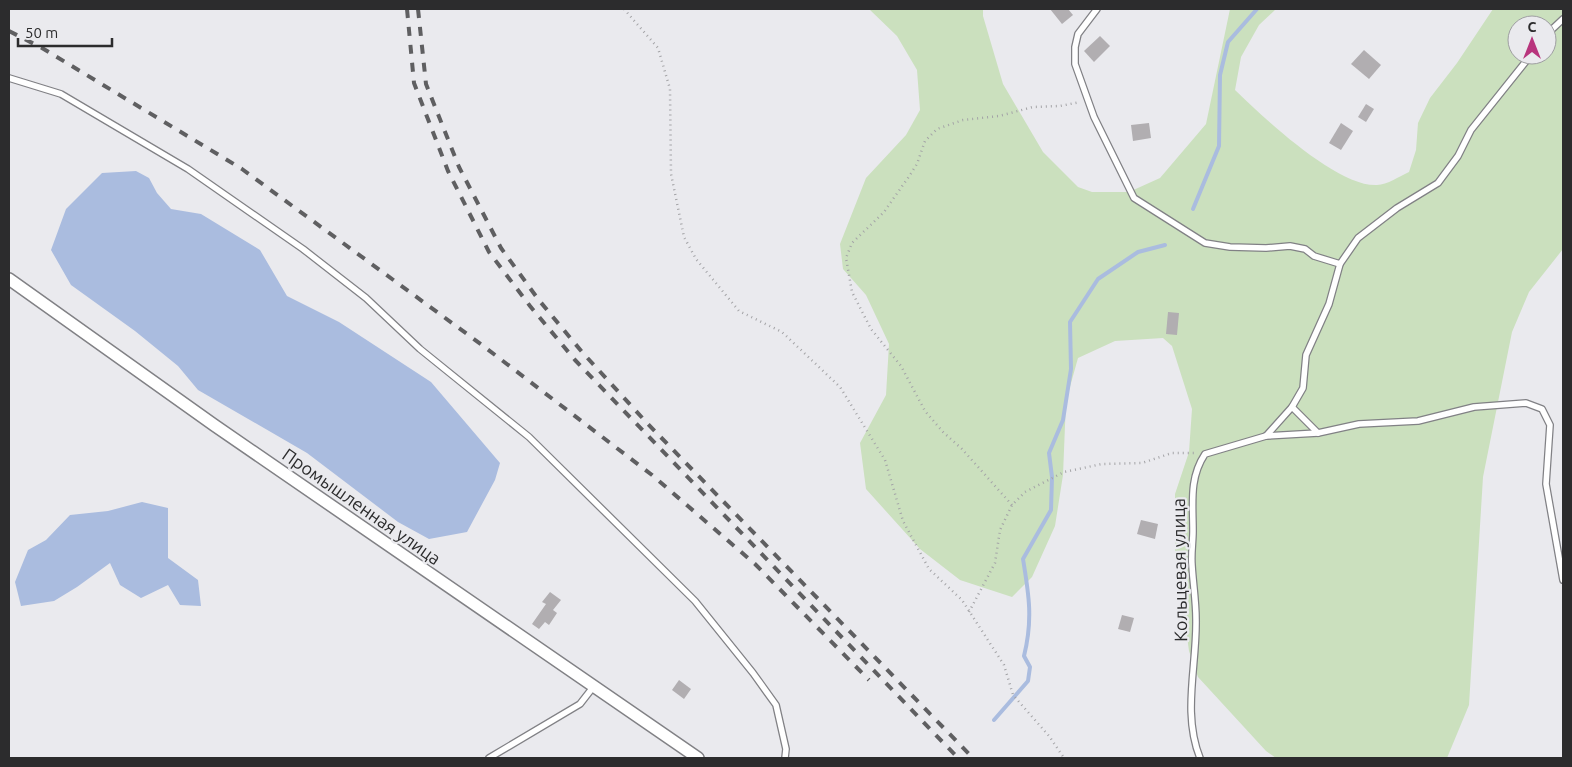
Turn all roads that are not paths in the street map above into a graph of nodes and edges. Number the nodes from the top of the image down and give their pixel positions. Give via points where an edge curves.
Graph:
1 (1097, 9) edge
2 (1523, 65) edge
3 (9, 78) edge
4 (1340, 264) junction
5 (9, 279) edge
6 (1292, 407) junction
7 (1318, 433) junction
8 (1266, 436) junction
9 (1563, 580) edge
10 (594, 686) junction
11 (490, 758) edge
12 (698, 758) edge
13 (785, 758) edge
14 (1200, 758) edge

1 - 4 lane via 1078,34 1076,64 1107,146 1134,198 1204,243 1230,247 1290,246
2 - 4 lane via 1471,130 1458,156 1438,183 1397,208 1358,238
3 - 13 lane via 61,94 188,168 358,292 420,349 529,437 695,601 753,673 776,705
4 - 6 lane via 1329,304 1306,355 1303,388
5 - 10 street, Промышленная улица via 214,425
6 - 7 lane
6 - 8 lane
7 - 8 lane
7 - 9 lane via 1359,424 1418,421 1474,407 1526,403 1542,409 1550,425 1546,484
8 - 14 lane, Кольцевая улица via 1205,454 1193,483 1192,564 1196,619 1190,687 1193,740
10 - 11 lane via 580,704
10 - 12 street, Промышленная улица

